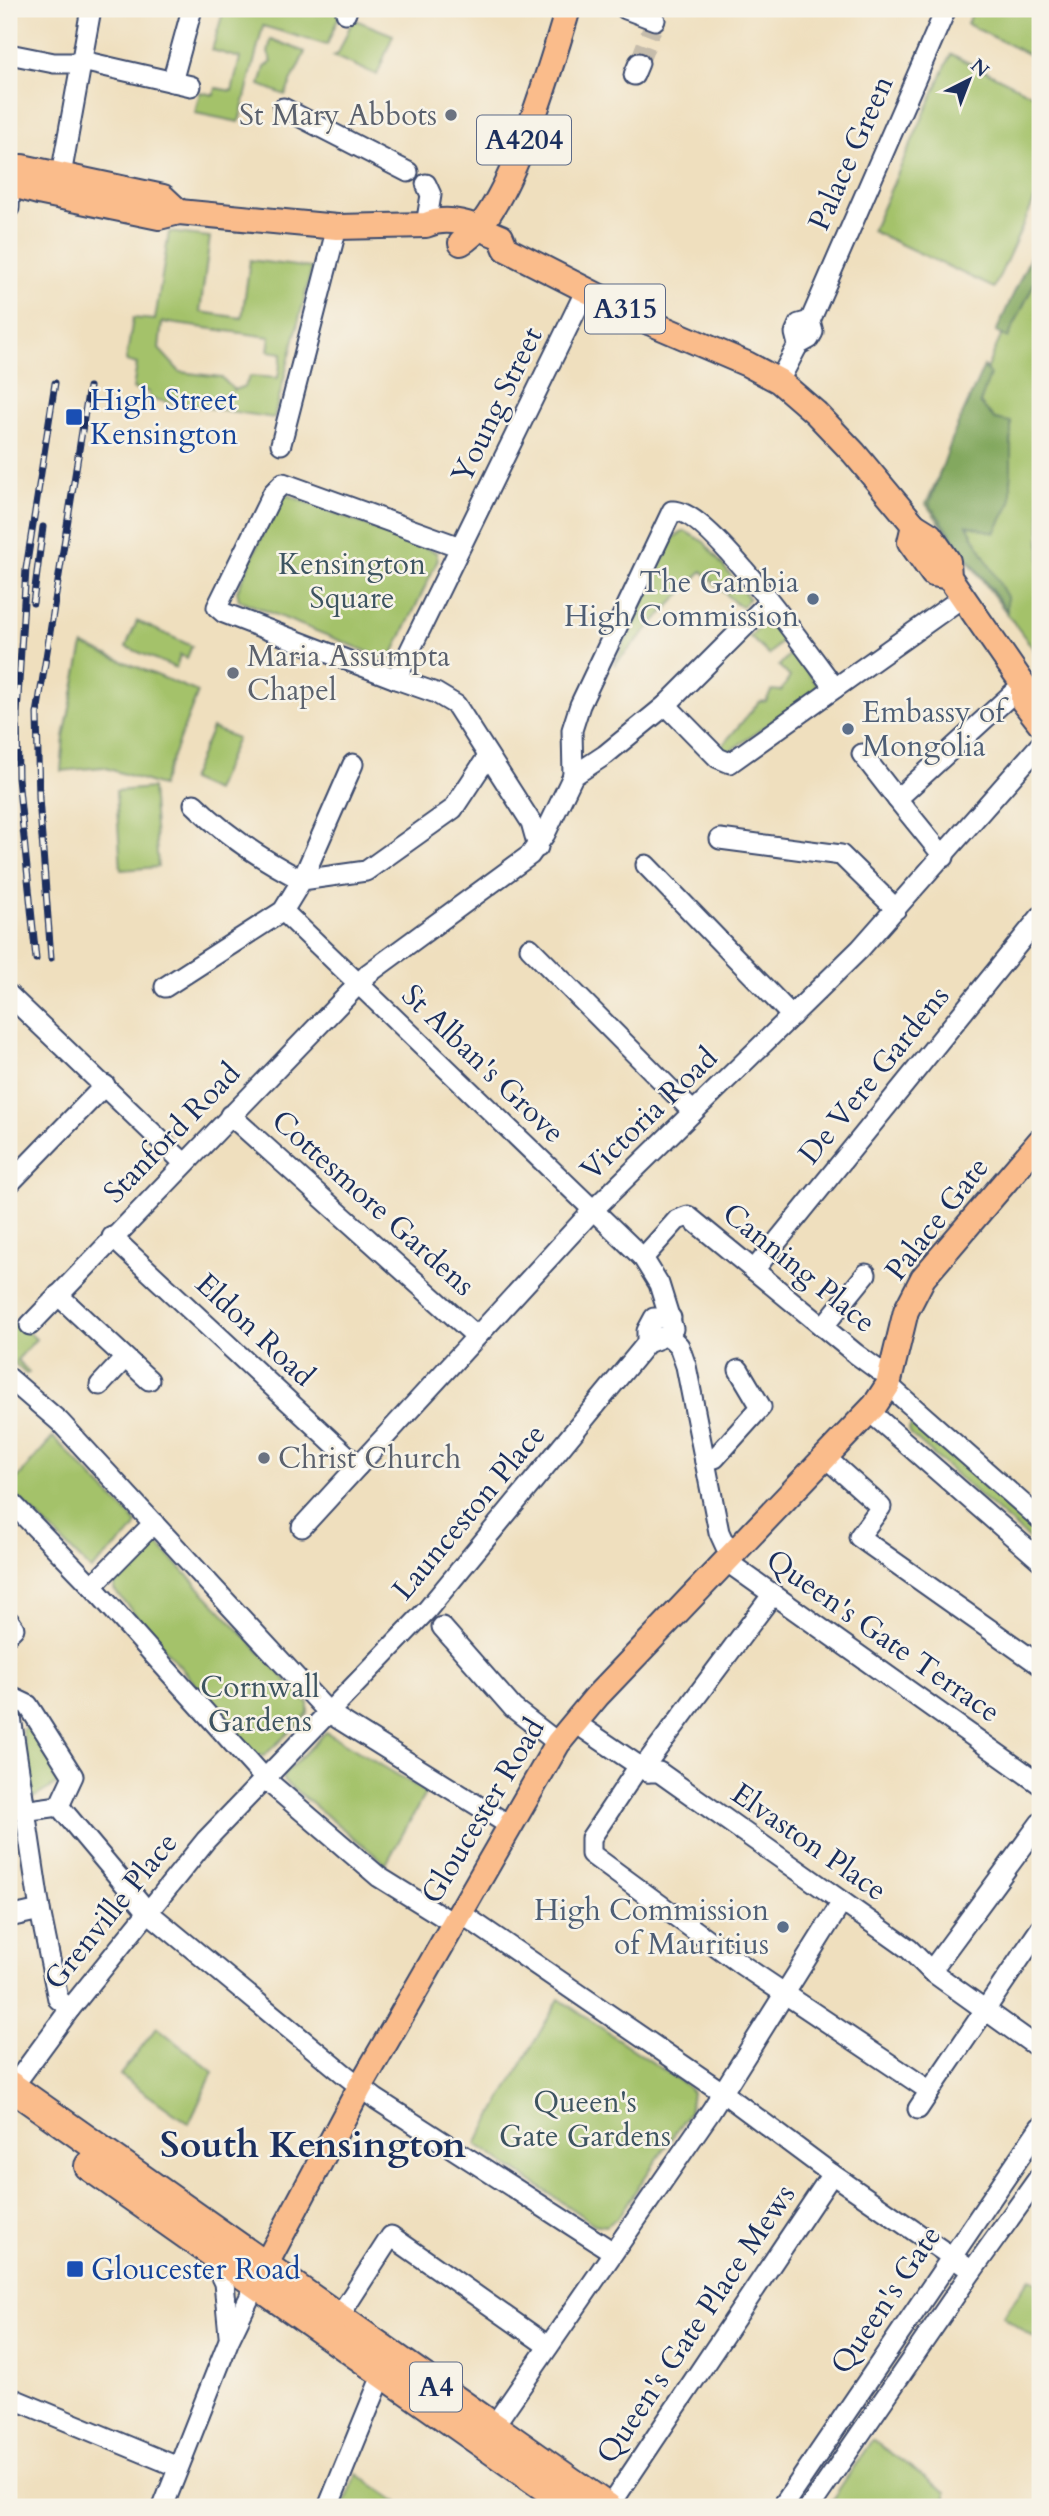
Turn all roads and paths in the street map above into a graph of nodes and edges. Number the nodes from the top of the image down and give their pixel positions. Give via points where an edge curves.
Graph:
1 (91, 9) edge
2 (192, 9) edge
3 (568, 9) edge
4 (626, 9) edge
5 (946, 9) edge
6 (656, 20) edge
7 (9, 54) edge
8 (80, 64) junction
9 (283, 108) dead end
10 (408, 172) dead end
11 (9, 175) edge
12 (61, 175) junction
13 (426, 184) dead end
14 (9, 208) edge
15 (179, 212) junction
16 (426, 225) junction
17 (337, 227) junction
18 (471, 236) junction
19 (587, 288) junction
20 (779, 381) junction
21 (281, 444) dead end
22 (460, 547) junction
23 (956, 587) junction
24 (769, 602) junction
25 (396, 679) junction
26 (1032, 686) edge
27 (835, 688) junction
28 (666, 705) junction
29 (1040, 723) edge
30 (1040, 745) edge
31 (862, 754) dead end
32 (488, 756) junction
33 (353, 764) dead end
34 (573, 776) junction
35 (897, 799) junction
36 (194, 804) dead end
37 (720, 839) dead end
38 (538, 847) junction
39 (944, 857) junction
40 (646, 865) dead end
41 (302, 880) junction
42 (896, 909) junction
43 (283, 911) junction
44 (1040, 917) edge
45 (530, 948) dead end
46 (358, 984) junction
47 (165, 987) dead end
48 (9, 995) edge
49 (792, 1016) junction
50 (105, 1085) junction
51 (693, 1112) junction
52 (230, 1115) junction
53 (1040, 1141) edge
54 (184, 1163) junction
55 (9, 1184) edge
56 (592, 1211) junction
57 (113, 1237) junction
58 (643, 1258) junction
59 (754, 1270) junction
60 (866, 1274) dead end
61 (58, 1294) junction
62 (30, 1325) dead end
63 (669, 1327) junction
64 (823, 1327) junction
65 (476, 1336) junction
66 (125, 1358) junction
67 (739, 1370) dead end
68 (9, 1378) edge
69 (149, 1380) dead end
70 (890, 1380) junction
71 (100, 1385) dead end
72 (869, 1411) junction
73 (824, 1456) junction
74 (705, 1461) junction
75 (358, 1466) junction
76 (9, 1500) edge
77 (1040, 1519) edge
78 (154, 1523) junction
79 (302, 1527) dead end
80 (728, 1559) junction
81 (1040, 1560) edge
82 (92, 1586) junction
83 (773, 1594) junction
84 (9, 1621) edge
85 (442, 1627) dead end
86 (9, 1633) edge
87 (1040, 1665) edge
88 (9, 1696) edge
89 (9, 1704) edge
90 (329, 1713) junction
91 (574, 1722) junction
92 (558, 1742) junction
93 (643, 1769) junction
94 (265, 1779) junction
95 (1040, 1784) edge
96 (59, 1806) junction
97 (23, 1811) junction
98 (1040, 1823) edge
99 (509, 1825) junction
100 (839, 1907) junction
101 (40, 1910) junction
102 (148, 1912) junction
103 (9, 1917) edge
104 (456, 1917) junction
105 (1040, 1929) edge
106 (931, 1971) junction
107 (783, 1992) junction
108 (70, 2009) junction
109 (985, 2010) junction
110 (1040, 2049) edge
111 (360, 2087) junction
112 (930, 2091) junction
113 (722, 2092) junction
114 (10, 2094) edge
115 (918, 2109) dead end
116 (1040, 2127) edge
117 (832, 2174) junction
118 (1040, 2176) edge
119 (208, 2250) junction
120 (613, 2252) junction
121 (950, 2256) junction
122 (972, 2271) junction
123 (260, 2275) junction
124 (338, 2318) junction
125 (229, 2340) junction
126 (548, 2346) junction
127 (383, 2374) junction
128 (9, 2397) edge
129 (493, 2427) junction
130 (178, 2468) junction
131 (566, 2505) edge
132 (163, 2507) edge
133 (328, 2507) edge
134 (608, 2507) edge
135 (782, 2507) edge
136 (810, 2507) edge

1 - 8 street
2 - 8 street via 181,84
3 - 18 main road, A4204 via 521,148
4 - 6 street
5 - 20 street, Palace Green via 810,321 813,332 798,345
7 - 8 street
8 - 12 street
9 - 10 street
11 - 12 main road via 22,167
11 - 14 street
11 - 15 main road via 20,187 103,207 159,217
12 - 15 main road via 163,197
13 - 16 street via 431,195
15 - 17 main road
16 - 17 main road
16 - 18 main road via 439,219
17 - 21 street
18 - 19 main road, A315
19 - 20 main road, A315 via 651,323
19 - 22 street, Young Street
20 - 23 main road, A315 via 817,413 910,519 928,532 948,561
22 - 25 street
22 - 25 street via 283,483 273,493 218,603 219,611
23 - 26 main road, A315
23 - 27 street
24 - 27 street
24 - 28 street
24 - 34 street via 705,525 689,513 672,511 580,705 572,730
25 - 32 street via 456,705
26 - 29 main road, A315 via 1023,701
26 - 35 street
27 - 28 street via 730,763 718,758
28 - 34 street
30 - 39 street, Victoria Road
31 - 35 street
32 - 38 street via 531,822
32 - 41 street via 453,809 366,870
33 - 41 street
34 - 38 street
35 - 39 street
36 - 41 street via 209,819
37 - 42 street via 841,855
38 - 46 street, Stanford Road
39 - 42 street, Victoria Road
40 - 49 street
41 - 43 street
42 - 49 street, Victoria Road
43 - 46 street, St Alban's Grove
43 - 47 street
44 - 59 street, De Vere Gardens
45 - 51 street
46 - 52 street, Stanford Road
46 - 56 street, St Alban's Grove
48 - 50 street
49 - 51 street, Victoria Road
50 - 54 street
50 - 55 street
51 - 56 street, Victoria Road
52 - 54 street, Stanford Road
52 - 65 street, Cottesmore Gardens
53 - 70 main road, Palace Gate via 923,1278 906,1311
54 - 57 street, Stanford Road
56 - 58 street, St Alban's Grove
56 - 65 street, Victoria Road
57 - 61 street, Stanford Road
57 - 75 street, Eldon Road
58 - 59 street, Canning Place via 685,1215
58 - 63 street, St Alban's Grove via 659,1284
59 - 64 street, Canning Place
60 - 64 street
61 - 62 street, Stanford Road
61 - 66 street
63 - 74 street, St Alban's Grove via 679,1346
63 - 90 street, Launceston Place via 647,1343 427,1610
64 - 70 street, Canning Place
65 - 75 street, Victoria Road
66 - 69 street
66 - 71 street
67 - 74 street via 761,1407 715,1458
68 - 78 street via 60,1422
70 - 72 main road, Gloucester Road
70 - 77 street, Canning Place
72 - 73 main road, Gloucester Road
72 - 81 street
73 - 80 main road, Gloucester Road
73 - 87 street via 881,1507 859,1537
74 - 80 street, St Alban's Grove
75 - 79 street, Victoria Road
76 - 82 street
78 - 82 street
78 - 90 street
80 - 83 street, Queen's Gate Terrace
80 - 91 main road, Gloucester Road
82 - 94 street
83 - 93 street
83 - 95 street, Queen's Gate Terrace
84 - 86 street via 14,1628
85 - 92 street via 496,1691
88 - 96 street via 29,1705 73,1776
89 - 97 street
90 - 94 street
90 - 99 street
91 - 92 main road, Gloucester Road
91 - 93 street, Elvaston Place
92 - 99 main road, Gloucester Road
93 - 100 street, Elvaston Place via 659,1772
93 - 107 street via 591,1838 591,1854
94 - 102 street, Grenville Place via 206,1840
94 - 104 street via 379,1877
96 - 97 street
96 - 102 street
97 - 101 street
98 - 106 street
99 - 104 main road, Gloucester Road
100 - 106 street, Elvaston Place via 909,1949
100 - 107 street
101 - 103 street
101 - 108 street via 58,1999
102 - 108 street, Grenville Place
102 - 111 street
104 - 111 main road, Gloucester Road
104 - 113 street
105 - 109 street
106 - 109 street, Elvaston Place
107 - 112 street
107 - 113 street
108 - 114 street, Grenville Place
109 - 110 street, Elvaston Place
109 - 112 street
111 - 120 street
111 - 123 main road, Gloucester Road
112 - 115 street
113 - 117 street
113 - 120 street
114 - 119 highway, A4
114 - 123 highway, A4
116 - 121 street, Queen's Gate
117 - 121 street
117 - 134 street, Queen's Gate Place Mews
118 - 122 street, Queen's Gate
119 - 123 highway, A4
119 - 125 street, Gloucester Road via 223,2283
120 - 126 street
121 - 122 street
121 - 135 street, Queen's Gate
122 - 136 street, Queen's Gate
123 - 124 highway, A4
123 - 125 street, Gloucester Road
123 - 127 highway, A4
124 - 126 street via 391,2236
124 - 129 highway, A4
125 - 130 street, Gloucester Road
126 - 129 street
127 - 131 highway, A4
127 - 133 street
128 - 130 street
129 - 134 highway, A4
130 - 132 street, Gloucester Road

